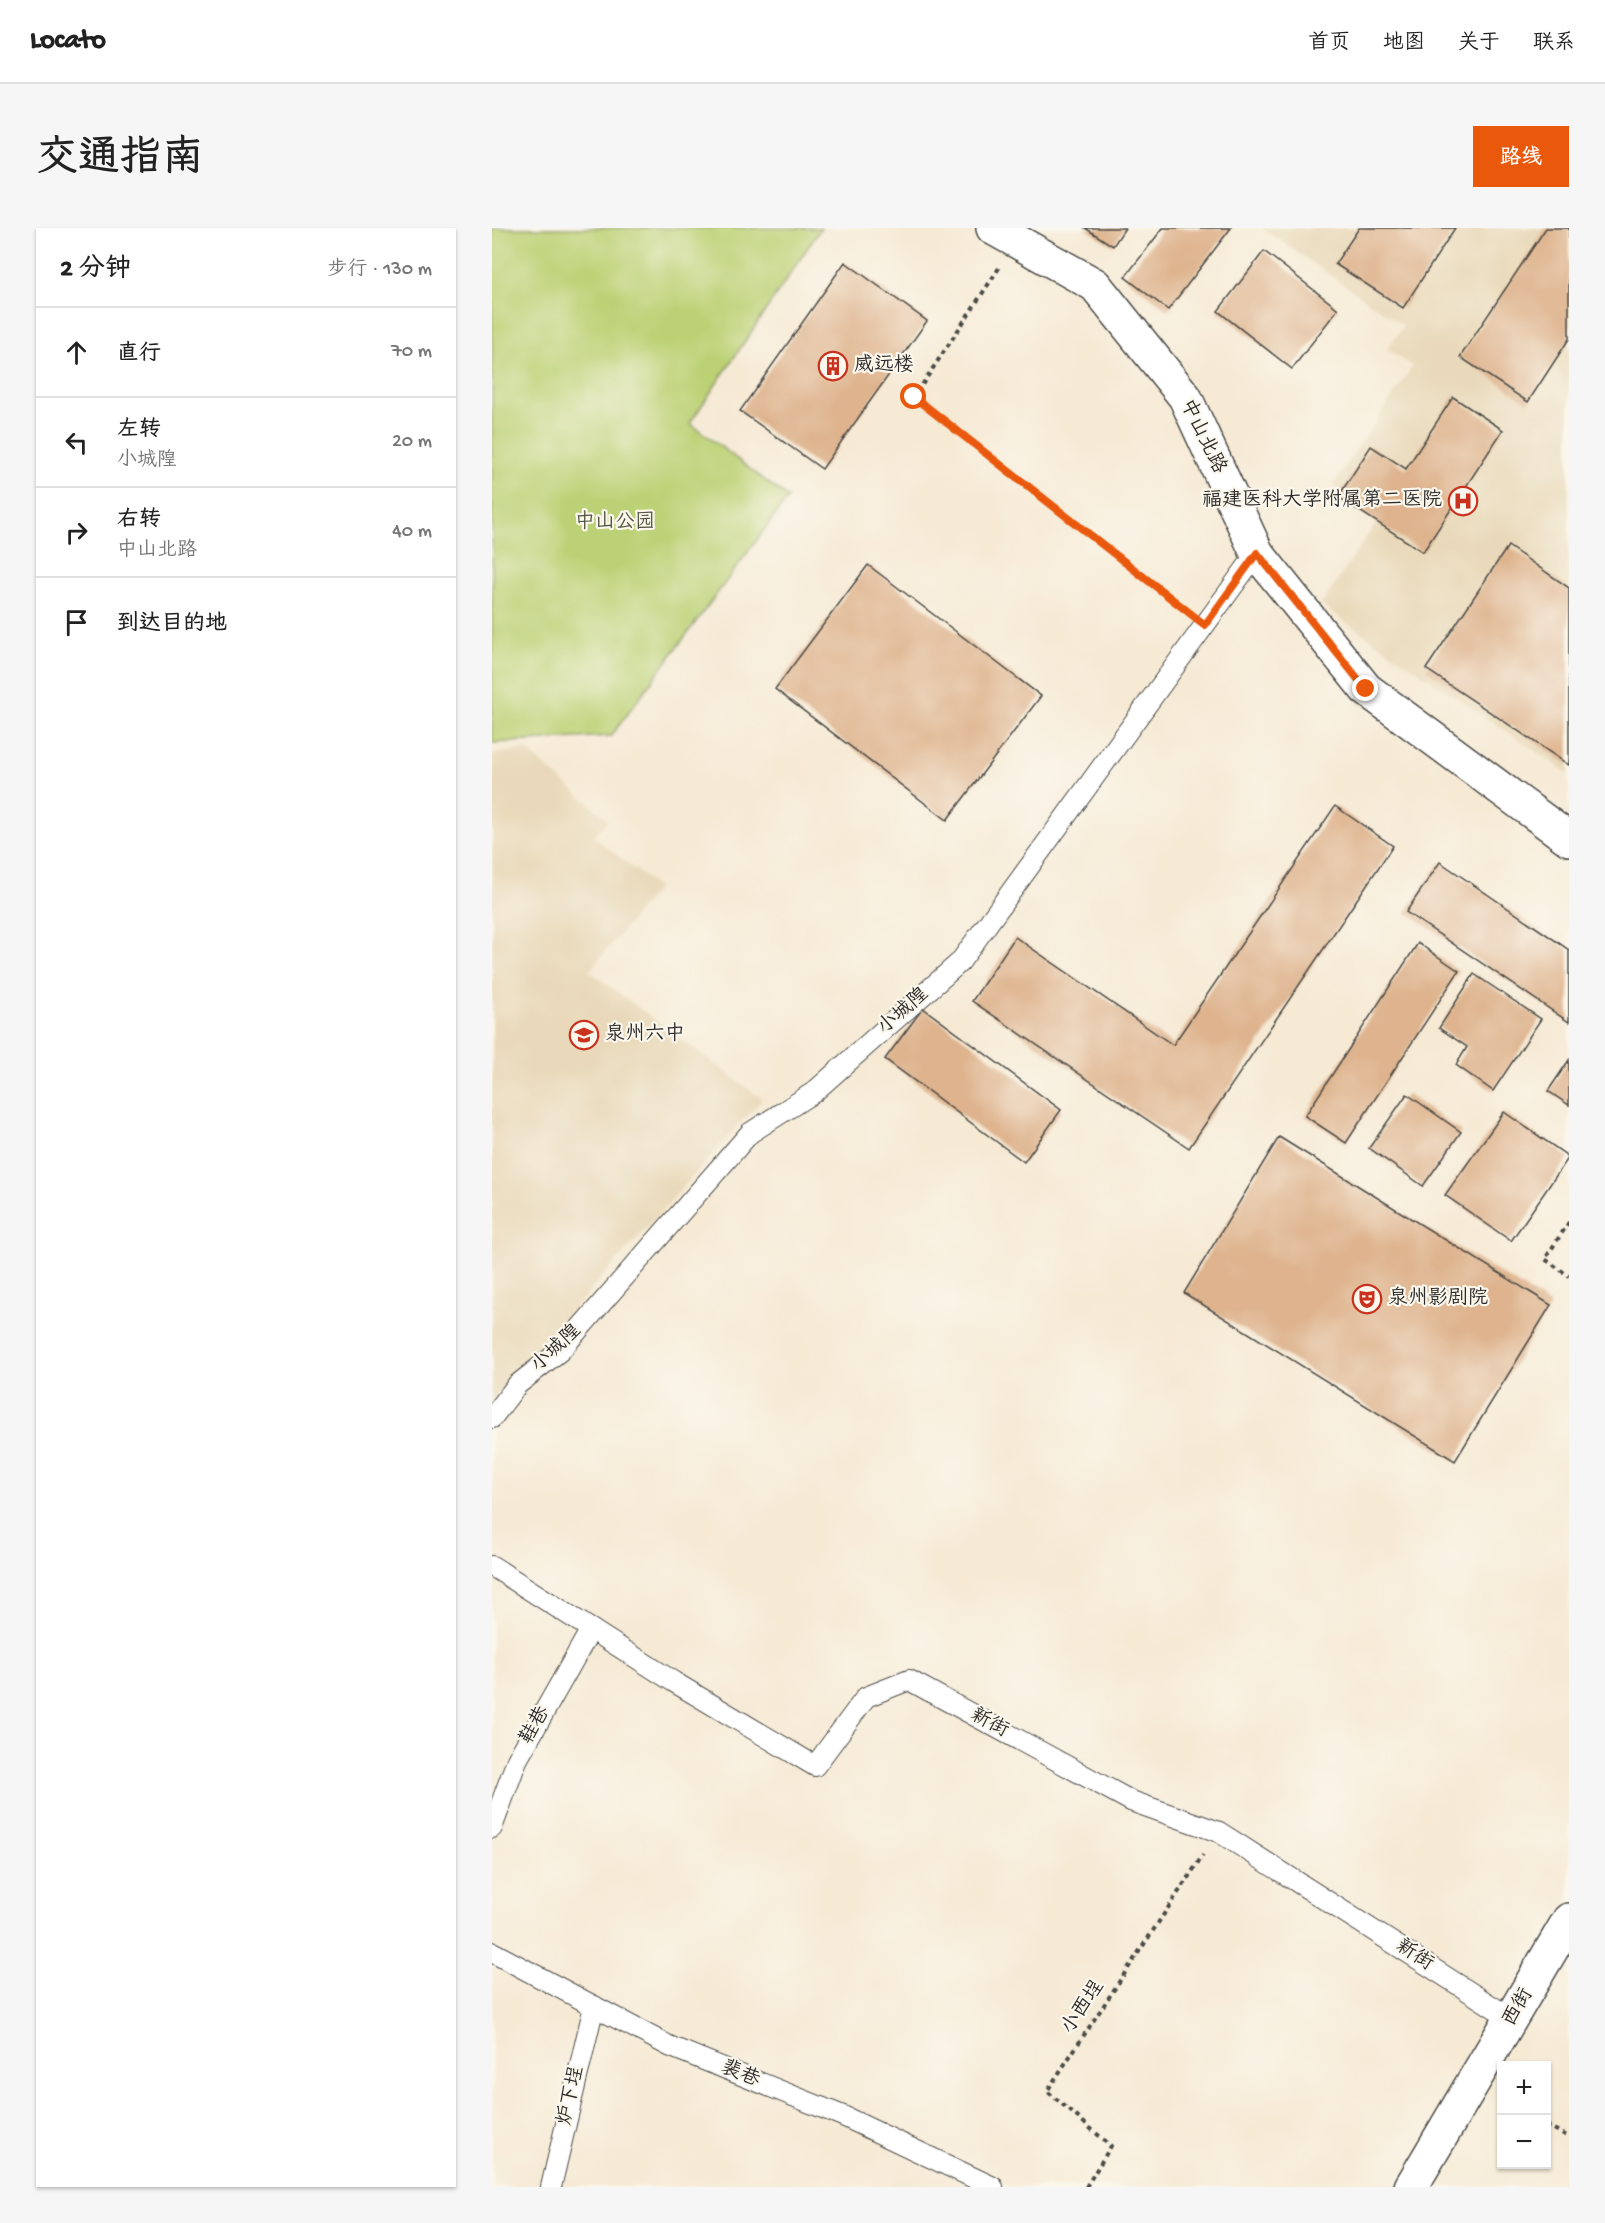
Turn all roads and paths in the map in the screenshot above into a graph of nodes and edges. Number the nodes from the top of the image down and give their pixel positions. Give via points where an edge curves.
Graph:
1 (1005, 235) edge
2 (1257, 553) junction
3 (1205, 625) junction
4 (1569, 839) edge
5 (1569, 1222) edge
6 (1569, 1276) edge
7 (492, 1418) edge
8 (492, 1566) edge
9 (591, 1629) junction
10 (492, 1828) edge
11 (1219, 1832) junction
12 (1569, 1920) edge
13 (492, 1952) edge
14 (594, 2006) junction
15 (1512, 2019) junction
16 (1551, 2128) edge
17 (1569, 2137) edge
18 (551, 2187) edge
19 (993, 2187) edge
20 (1086, 2187) edge
21 (1411, 2187) edge

1 - 2 street, 中山北路 via 1095,285 1185,396
1 - 3 path via 914,397
2 - 3 lane, 小城隍
2 - 4 street, 中山北路 via 1366,689
3 - 7 lane, 小城隍 via 960,963 814,1092 750,1133 560,1351 517,1385
5 - 6 path via 1545,1259
8 - 9 lane, 新街
9 - 10 lane, 鞋巷 via 517,1760
9 - 11 lane, 新街 via 815,1766 866,1697 909,1680 1131,1801
11 - 15 lane, 新街
11 - 20 path, 小西埕 via 1047,2091 1111,2146
12 - 15 street, 西街
13 - 14 lane, 裴巷
14 - 18 lane, 炉下埕
14 - 19 lane, 裴巷 via 669,2046 843,2116
15 - 21 street, 西街
16 - 17 path

